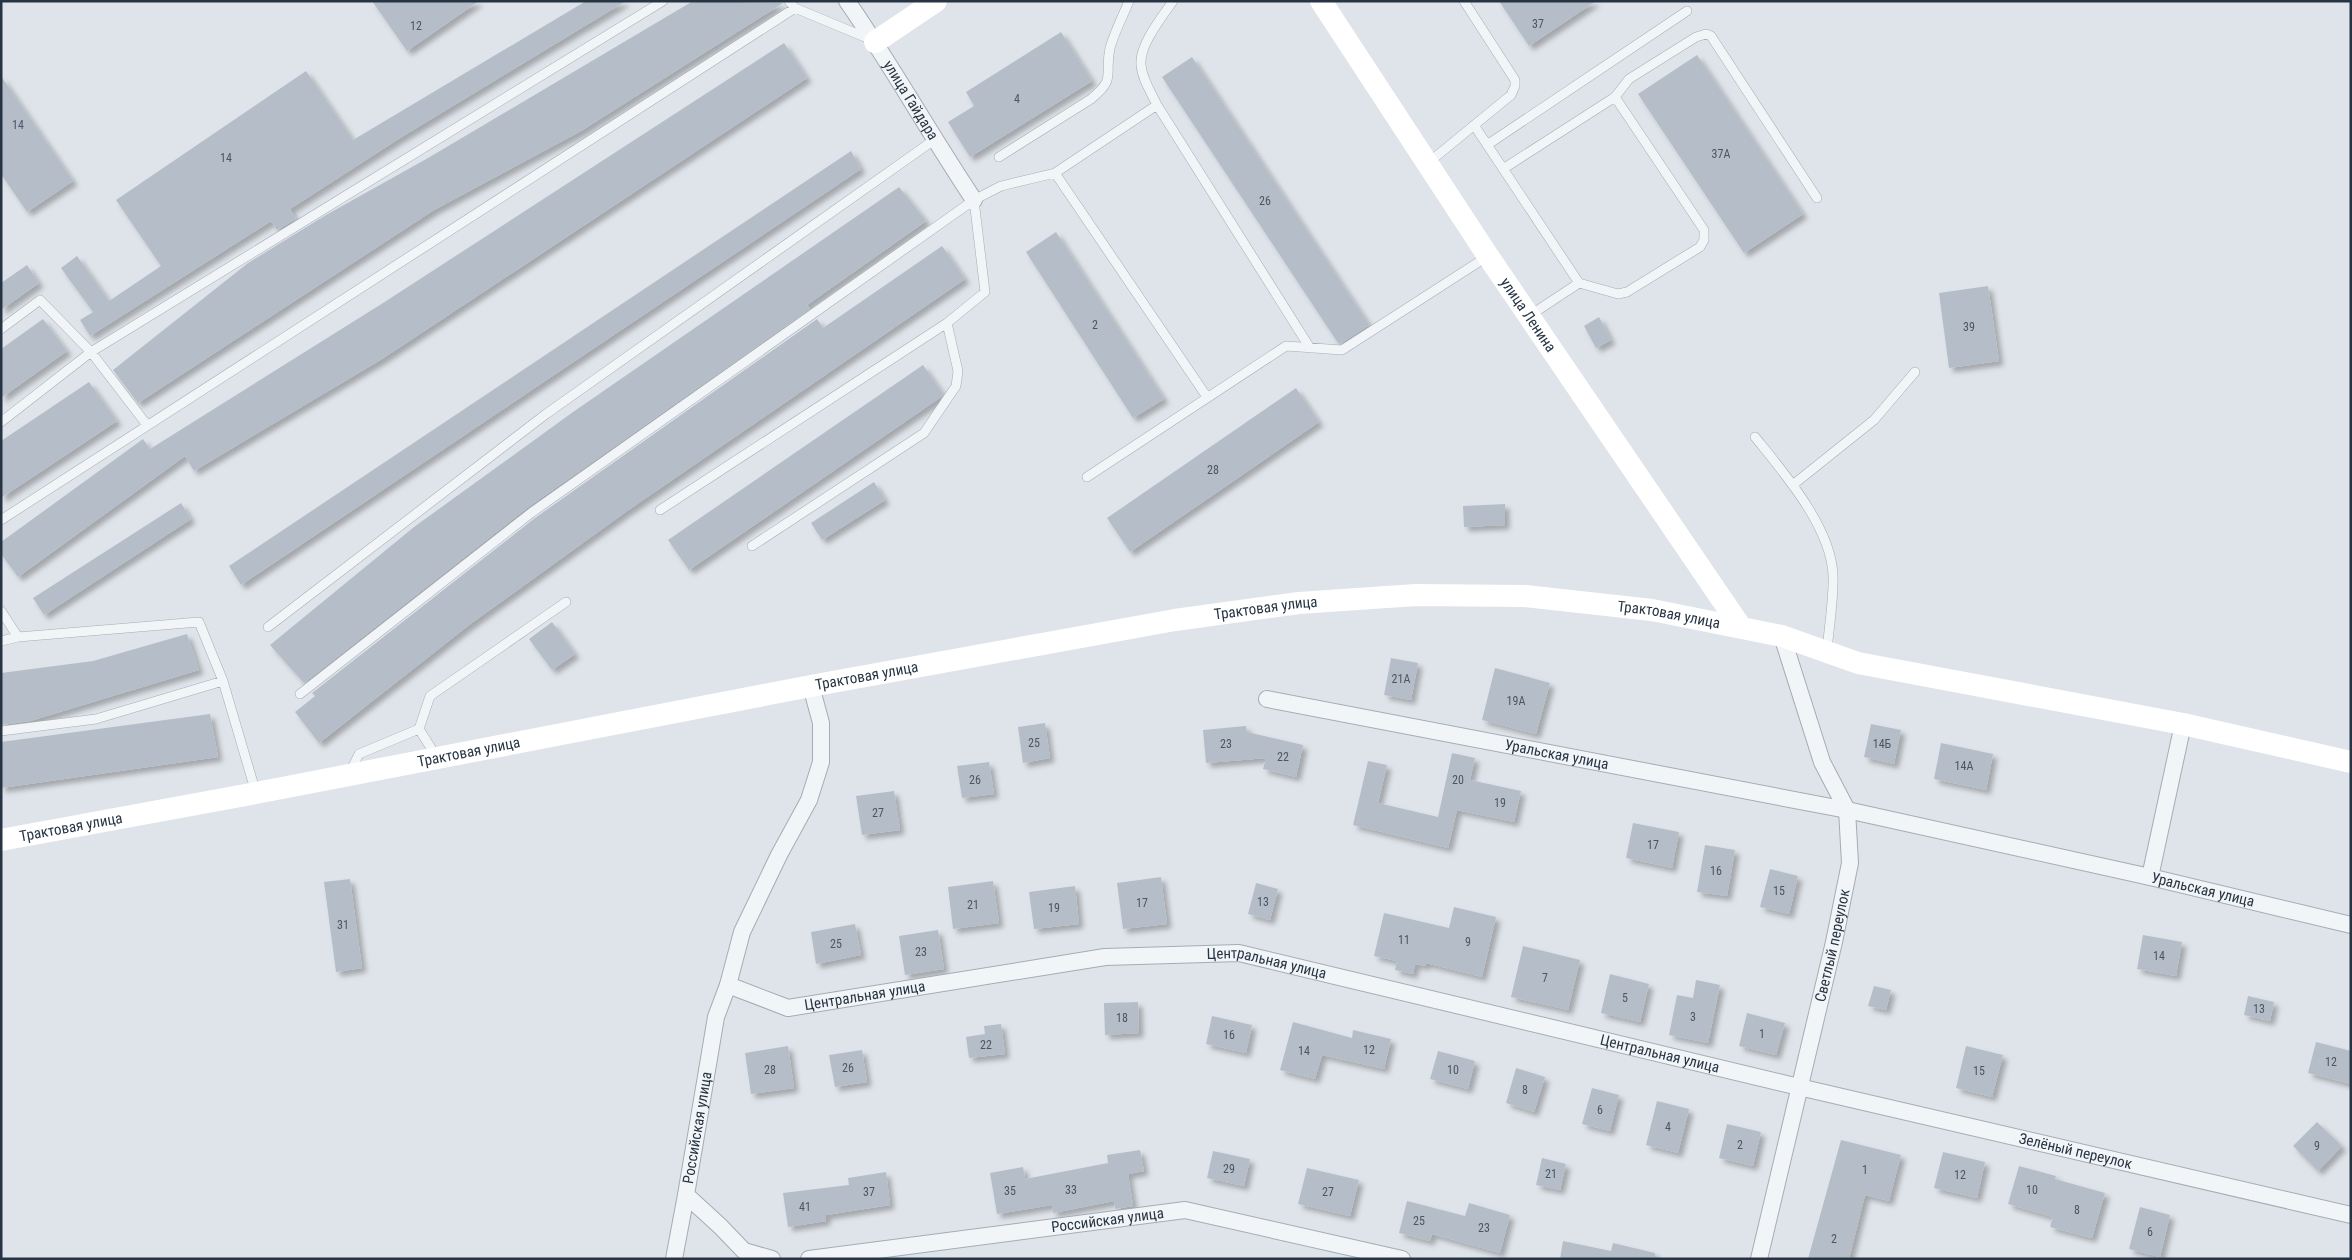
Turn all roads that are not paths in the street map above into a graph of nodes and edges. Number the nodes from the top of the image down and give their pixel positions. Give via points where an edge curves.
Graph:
1 (663, 1) edge
2 (847, 1) edge
3 (936, 1) edge
4 (1129, 1) edge
5 (1173, 1) edge
6 (1321, 1) edge
7 (1464, 1) edge
8 (792, 5) edge
9 (1687, 11) dead end
10 (875, 42) junction
11 (1615, 97) junction
12 (1157, 105) junction
13 (1474, 125) junction
14 (934, 140) junction
15 (1487, 145) junction
16 (999, 157) dead end
17 (1428, 163) junction
18 (1503, 169) junction
19 (1055, 173) junction
20 (1818, 198) dead end
21 (974, 200) junction
22 (1488, 256) junction
23 (1579, 283) junction
24 (1529, 316) junction
25 (947, 323) junction
26 (1, 329) edge
27 (1310, 348) junction
28 (91, 352) junction
29 (1916, 372) dead end
30 (1207, 397) junction
31 (1, 422) edge
32 (147, 425) junction
33 (1756, 437) dead end
34 (1087, 476) dead end
35 (1794, 484) junction
36 (660, 510) dead end
37 (1, 520) edge
38 (752, 546) dead end
39 (566, 602) dead end
40 (1, 611) edge
41 (1740, 626) junction
42 (268, 627) dead end
43 (1782, 636) junction
44 (18, 637) junction
45 (1, 641) edge
46 (1827, 653) junction
47 (223, 681) junction
48 (810, 686) junction
49 (300, 694) dead end
50 (1267, 699) dead end
51 (2183, 724) junction
52 (419, 729) junction
53 (1, 731) edge
54 (437, 758) junction
55 (2351, 762) edge
56 (349, 776) junction
57 (256, 793) junction
58 (1847, 810) junction
59 (1, 840) edge
60 (2150, 877) junction
61 (2351, 925) edge
62 (728, 985) junction
63 (1799, 1087) junction
64 (686, 1195) junction
65 (2351, 1215) edge
66 (674, 1259) edge
67 (772, 1259) edge
68 (809, 1259) edge
69 (1402, 1259) edge
70 (1759, 1259) edge

1 - 28 lane
2 - 10 street, улица Гайдара
3 - 10 street
4 - 16 lane via 1110,48 1110,76 1103,89
5 - 12 lane via 1148,40 1140,62 1144,79
6 - 17 street, улица Ленина
7 - 13 lane via 1515,80 1511,94
8 - 10 lane
8 - 32 lane
9 - 15 lane
10 - 14 street, улица Гайдара
11 - 18 lane
11 - 20 lane via 1629,80 1696,37 1711,36
11 - 23 lane via 1704,230 1704,240 1700,246 1627,292 1618,294
12 - 19 lane
12 - 27 lane
13 - 15 lane
13 - 17 lane
14 - 21 street, улица Гайдара
14 - 42 lane via 546,414
15 - 18 lane
17 - 22 street, улица Ленина
18 - 23 lane
19 - 21 lane via 1001,186
19 - 30 lane
21 - 25 lane via 985,292
21 - 49 lane via 531,513
22 - 24 street, улица Ленина
22 - 27 lane via 1342,350
23 - 24 lane
24 - 41 street, улица Ленина
25 - 36 lane
25 - 38 lane via 958,371 956,386 924,433
26 - 28 lane via 40,300
27 - 30 lane via 1286,346
28 - 31 lane
28 - 32 lane
29 - 35 lane via 1874,420
30 - 34 lane
32 - 37 lane
33 - 35 lane
35 - 46 lane via 1829,546 1833,575
39 - 52 lane via 430,696
40 - 44 lane
41 - 43 street, Трактовая улица
41 - 48 street, Трактовая улица via 1652,610 1525,596 1416,595 1299,603 1175,620
43 - 46 street, Трактовая улица
43 - 58 street, Светлый переулок via 1822,762
44 - 45 lane
44 - 47 lane via 198,622
46 - 51 street, Трактовая улица via 1858,662
47 - 53 lane via 96,719
47 - 57 lane
48 - 54 street, Трактовая улица
48 - 62 street, Российская улица via 821,723 820,762 808,800 742,932
50 - 58 street, Уральская улица
51 - 55 street, Трактовая улица
51 - 60 street, Уральская улица
52 - 54 lane
52 - 56 lane via 359,754
54 - 56 street, Трактовая улица
56 - 57 street, Трактовая улица
57 - 59 street, Трактовая улица
58 - 60 street, Уральская улица
58 - 63 street, Светлый переулок via 1850,864
60 - 61 street, Уральская улица
62 - 63 street, Центральная улица via 788,1008 1105,957 1239,953
62 - 64 street, Российская улица via 716,1017
63 - 65 street, Зелёный переулок
63 - 70 street, Светлый переулок
64 - 66 street
64 - 67 street, Российская улица via 744,1251
68 - 69 street, Российская улица via 1185,1210

